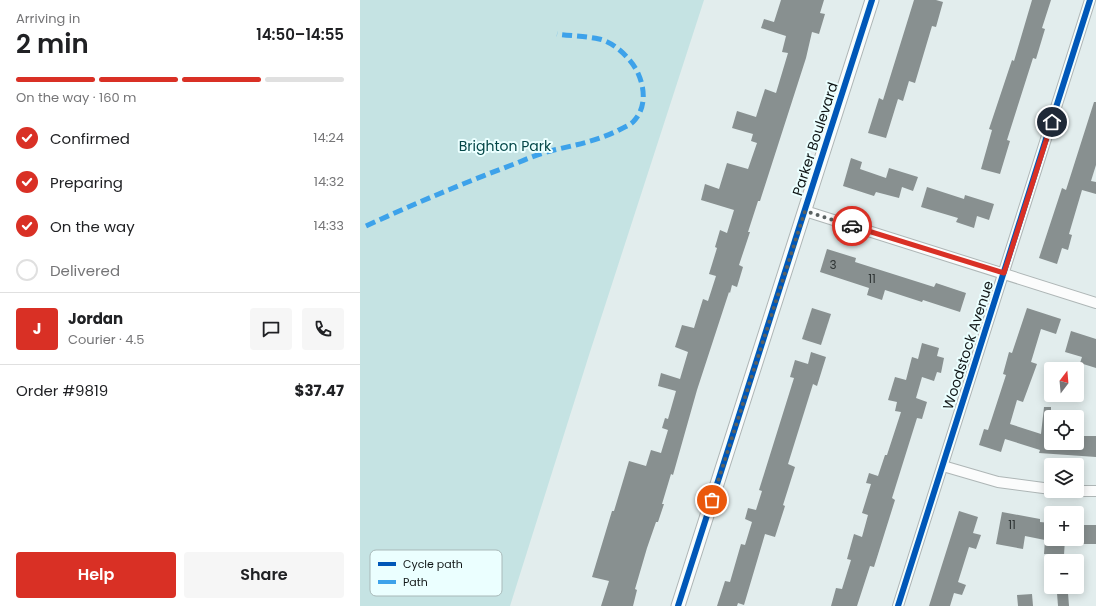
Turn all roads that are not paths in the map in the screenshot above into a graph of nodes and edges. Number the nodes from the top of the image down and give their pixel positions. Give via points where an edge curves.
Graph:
1 (872, 0) edge
2 (1090, 0) edge
3 (805, 211) junction
4 (1004, 273) junction
5 (1096, 303) edge
6 (943, 466) junction
7 (1044, 488) edge
8 (1084, 491) edge
9 (1096, 491) edge
10 (678, 606) edge
11 (898, 606) edge

1 - 3 street, Parker Boulevard
2 - 4 street, Woodstock Avenue
3 - 4 street
3 - 10 street, Parker Boulevard
4 - 5 street
4 - 6 street, Woodstock Avenue
6 - 7 street via 998,482
6 - 11 street, Woodstock Avenue
8 - 9 street

